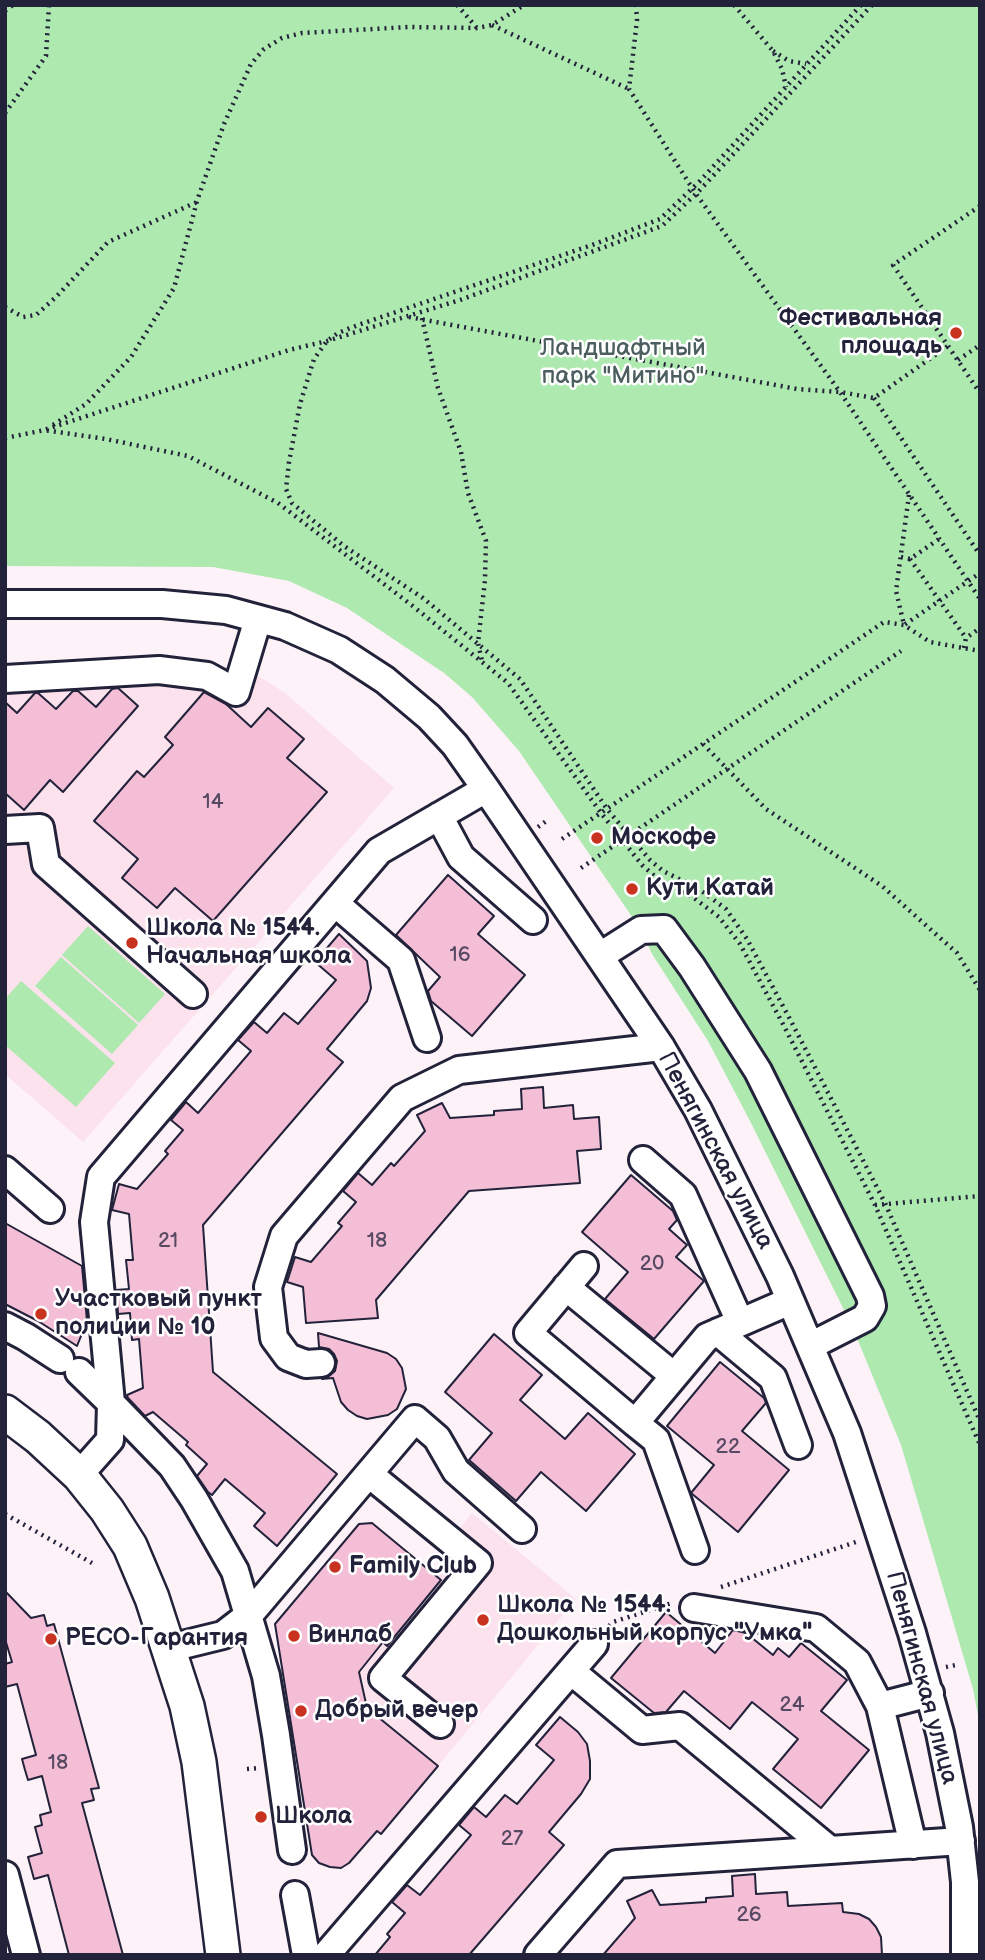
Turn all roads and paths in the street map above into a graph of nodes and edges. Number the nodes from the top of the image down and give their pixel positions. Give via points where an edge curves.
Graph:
1 (13, 5) edge
2 (49, 5) edge
3 (457, 5) edge
4 (524, 5) edge
5 (636, 5) edge
6 (734, 5) edge
7 (861, 5) edge
8 (872, 5) edge
9 (5, 11) edge
10 (492, 25) junction
11 (477, 28) junction
12 (773, 51) junction
13 (806, 64) junction
14 (786, 87) junction
15 (629, 89) junction
16 (5, 113) edge
17 (694, 191) junction
18 (197, 201) junction
19 (980, 206) edge
20 (5, 307) edge
21 (404, 316) junction
22 (422, 318) junction
23 (327, 341) junction
24 (980, 345) edge
25 (948, 346) junction
26 (958, 360) junction
27 (840, 392) junction
28 (980, 393) edge
29 (874, 398) junction
30 (44, 430) junction
31 (5, 438) edge
32 (909, 495) junction
33 (939, 539) junction
34 (980, 555) edge
35 (901, 557) junction
36 (910, 559) junction
37 (980, 573) edge
38 (968, 581) junction
39 (980, 599) edge
40 (5, 604) edge
41 (258, 619) junction
42 (904, 625) junction
43 (980, 628) edge
44 (966, 638) junction
45 (478, 643) junction
46 (964, 648) junction
47 (980, 650) edge
48 (901, 651) dead end
49 (482, 662) junction
50 (5, 679) edge
51 (703, 744) junction
52 (725, 769) junction
53 (486, 789) junction
54 (607, 809) junction
55 (601, 813) junction
56 (439, 816) junction
57 (5, 830) edge
58 (629, 836) junction
59 (562, 839) dead end
60 (621, 841) junction
61 (581, 868) dead end
62 (335, 902) junction
63 (533, 920) dead end
64 (600, 956) junction
65 (980, 990) edge
66 (193, 994) dead end
67 (427, 1038) dead end
68 (661, 1047) junction
69 (643, 1160) dead end
70 (5, 1170) edge
71 (980, 1196) edge
72 (885, 1203) junction
73 (875, 1205) junction
74 (50, 1209) dead end
75 (584, 1266) dead end
76 (566, 1287) junction
77 (790, 1301) junction
78 (5, 1326) edge
79 (729, 1327) junction
80 (810, 1346) junction
81 (321, 1363) dead end
82 (674, 1376) junction
83 (111, 1403) junction
84 (5, 1412) edge
85 (980, 1421) edge
86 (635, 1423) junction
87 (798, 1445) dead end
88 (980, 1445) edge
89 (369, 1474) junction
90 (79, 1475) junction
91 (5, 1514) edge
92 (522, 1529) dead end
93 (695, 1550) dead end
94 (92, 1563) dead end
95 (694, 1608) dead end
96 (250, 1615) junction
97 (594, 1644) dead end
98 (170, 1648) junction
99 (570, 1671) junction
100 (929, 1693) junction
101 (880, 1706) junction
102 (440, 1724) dead end
103 (961, 1841) junction
104 (913, 1845) junction
105 (292, 1850) dead end
106 (830, 1850) junction
107 (5, 1875) edge
108 (295, 1895) dead end
109 (26, 1955) edge
110 (223, 1955) edge
111 (306, 1955) edge
112 (326, 1955) edge
113 (538, 1955) edge
114 (965, 1955) edge

1 - 9 path
2 - 16 path via 46,56
3 - 11 path
4 - 10 path
5 - 15 path
6 - 12 path
7 - 13 path
8 - 17 path
10 - 11 path
10 - 15 path
11 - 18 path via 302,33 264,49 251,64 224,124
12 - 13 path
12 - 14 path
13 - 14 path
14 - 17 path
15 - 17 path
17 - 21 path via 662,226 644,234
17 - 23 path via 644,227 358,325
17 - 27 path
18 - 20 path via 108,242 36,315 23,317
18 - 30 path via 174,288 131,358 86,404
19 - 25 path via 893,265
21 - 22 path
21 - 23 path
22 - 27 path via 797,389
22 - 45 path via 468,493 486,541
23 - 30 path
23 - 45 path via 314,359 300,404 286,489 292,503
24 - 26 path
25 - 26 path
25 - 29 path
26 - 28 path
27 - 29 path
27 - 32 path
29 - 34 path
30 - 31 path
30 - 49 path via 200,461 278,503
32 - 33 path
32 - 35 path
33 - 36 path
33 - 38 path
35 - 36 path
35 - 42 path via 896,591
36 - 44 path
37 - 38 path
38 - 39 path
38 - 42 path
40 - 41 street, Пенягинская улица via 162,604 226,610
41 - 50 street via 236,692 208,676 159,670
41 - 53 street, Пенягинская улица via 339,650 385,680 429,716
42 - 46 path via 930,642
42 - 51 path via 884,622
43 - 44 path
44 - 46 path
45 - 49 path
45 - 54 path via 520,680
46 - 47 path
48 - 52 path
49 - 55 path via 508,683 528,708
51 - 52 path
51 - 54 path
52 - 58 path
52 - 65 path via 766,809 882,886 957,953
53 - 56 street
53 - 64 street, Пенягинская улица
54 - 55 path
54 - 58 path
55 - 59 path
55 - 60 path
56 - 62 street via 379,851
56 - 63 street via 461,857
57 - 66 street via 40,828 46,864
58 - 60 path
58 - 72 path via 663,871 726,909 747,939
60 - 61 path
60 - 73 path via 658,879 719,917 740,944
62 - 67 street via 401,960
62 - 83 street via 101,1177 94,1222
64 - 68 street, Пенягинская улица
64 - 80 street via 641,930 664,929 758,1071 872,1306 865,1318
68 - 77 street, Пенягинская улица via 698,1110
68 - 81 street via 458,1070 402,1098 284,1236 268,1287 274,1338 288,1356 306,1364
69 - 79 street via 683,1195
70 - 74 street
71 - 72 path
72 - 73 path
72 - 85 path
73 - 88 path
75 - 76 street
76 - 82 street
76 - 86 street via 528,1333
77 - 79 street
77 - 80 street, Пенягинская улица
78 - 83 street via 70,1366
79 - 82 street via 707,1337
79 - 87 street via 773,1378
80 - 100 street, Пенягинская улица via 851,1446
82 - 86 street
83 - 90 street via 110,1440
83 - 96 street via 172,1466 194,1499 235,1571
84 - 90 main road
86 - 93 street via 656,1440
89 - 92 street via 415,1419 437,1438 456,1471
89 - 96 street
89 - 102 street via 478,1563 383,1678
90 - 98 main road via 130,1546
91 - 94 path
95 - 101 street via 816,1628 857,1662
96 - 98 street via 223,1635
96 - 105 street via 266,1676
97 - 99 street
98 - 110 main road via 199,1762
99 - 106 street via 642,1730 680,1726
99 - 112 street
100 - 101 street
100 - 103 street, Пенягинская улица
101 - 104 street
103 - 104 street
103 - 114 street, Пенягинская улица
104 - 106 street
106 - 113 street via 617,1864
107 - 109 street
108 - 111 street

